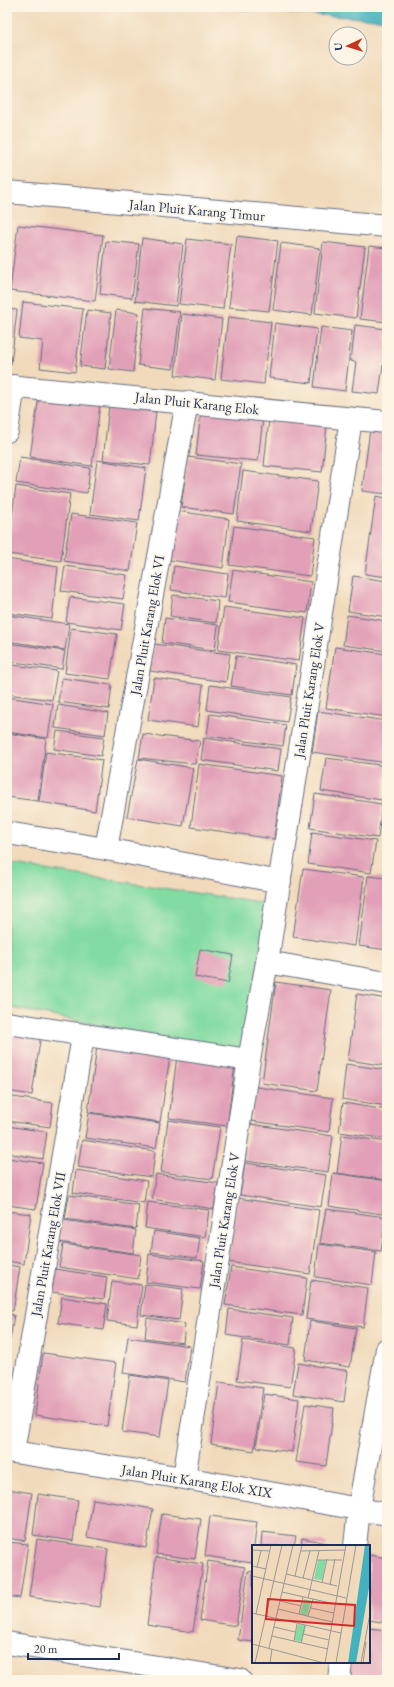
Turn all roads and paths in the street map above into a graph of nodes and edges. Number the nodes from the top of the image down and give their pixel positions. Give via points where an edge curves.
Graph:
1 (7, 192) edge
2 (387, 226) edge
3 (11, 386) edge
4 (187, 402) junction
5 (351, 419) junction
6 (387, 422) edge
7 (7, 431) edge
8 (7, 833) edge
9 (106, 849) junction
10 (280, 882) junction
11 (267, 962) junction
12 (387, 983) edge
13 (7, 1023) edge
14 (83, 1036) junction
15 (249, 1060) junction
16 (387, 1350) edge
17 (10, 1452) edge
18 (184, 1478) junction
19 (359, 1509) junction
20 (387, 1514) edge
21 (355, 1545) edge
22 (7, 1643) edge
23 (341, 1663) edge
24 (240, 1680) edge
25 (339, 1680) edge

1 - 2 street, Jalan Pluit Karang Timur
3 - 4 street, Jalan Pluit Karang Elok
3 - 7 street
4 - 5 street, Jalan Pluit Karang Elok
4 - 9 street, Jalan Pluit Karang Elok VI
5 - 6 street, Jalan Pluit Karang Elok
5 - 10 street, Jalan Pluit Karang Elok V
8 - 9 street
9 - 10 street
10 - 11 street, Jalan Pluit Karang Elok V
11 - 12 street
11 - 15 street, Jalan Pluit Karang Elok V
13 - 14 street
14 - 15 street
14 - 17 street, Jalan Pluit Karang Elok VII
15 - 18 street, Jalan Pluit Karang Elok V
16 - 19 street
17 - 18 street, Jalan Pluit Karang Elok XIX
18 - 19 street, Jalan Pluit Karang Elok XIX
19 - 20 street, Jalan Pluit Karang Elok XIX
19 - 21 street
22 - 24 street
23 - 25 street

